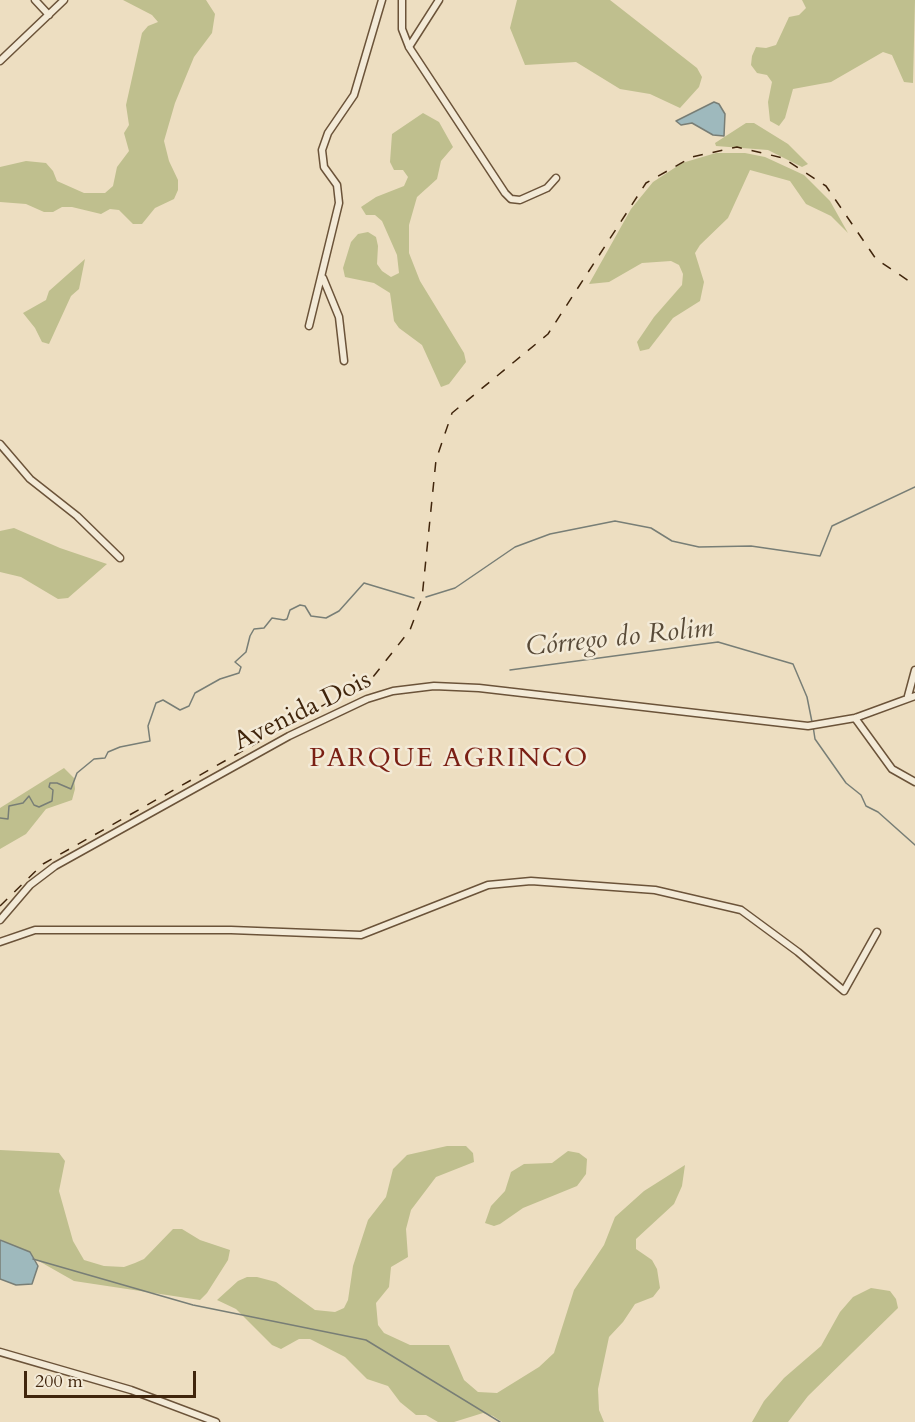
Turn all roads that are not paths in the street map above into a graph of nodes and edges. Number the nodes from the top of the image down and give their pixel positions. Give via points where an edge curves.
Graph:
1 (35, 0) edge
2 (64, 0) edge
3 (382, 0) edge
4 (402, 0) edge
5 (439, 0) edge
6 (49, 15) junction
7 (409, 47) junction
8 (0, 61) edge
9 (556, 178) dead end
10 (322, 278) junction
11 (309, 326) dead end
12 (344, 361) dead end
13 (0, 444) edge
14 (120, 558) dead end
15 (915, 670) edge
16 (911, 696) edge
17 (855, 718) junction
18 (915, 782) edge
19 (0, 920) edge
20 (877, 932) dead end
21 (0, 942) edge
22 (0, 1352) edge
23 (216, 1422) edge

1 - 6 street
2 - 6 street
3 - 10 street via 354,95 328,133 322,150 324,167 339,193
4 - 7 street via 402,29
5 - 7 street
6 - 8 street
7 - 9 street via 511,199 533,196
10 - 11 street
10 - 12 street via 339,316
13 - 14 street via 30,479 78,516
15 - 16 street
16 - 17 street, Avenida Dois
17 - 18 street via 892,769
17 - 19 street, Avenida Dois via 809,726 479,688 393,690 289,736 55,866 30,885
20 - 21 street via 844,991 741,910 655,890 542,881 511,880 488,885 361,935 231,930 35,930
22 - 23 street via 131,1390

